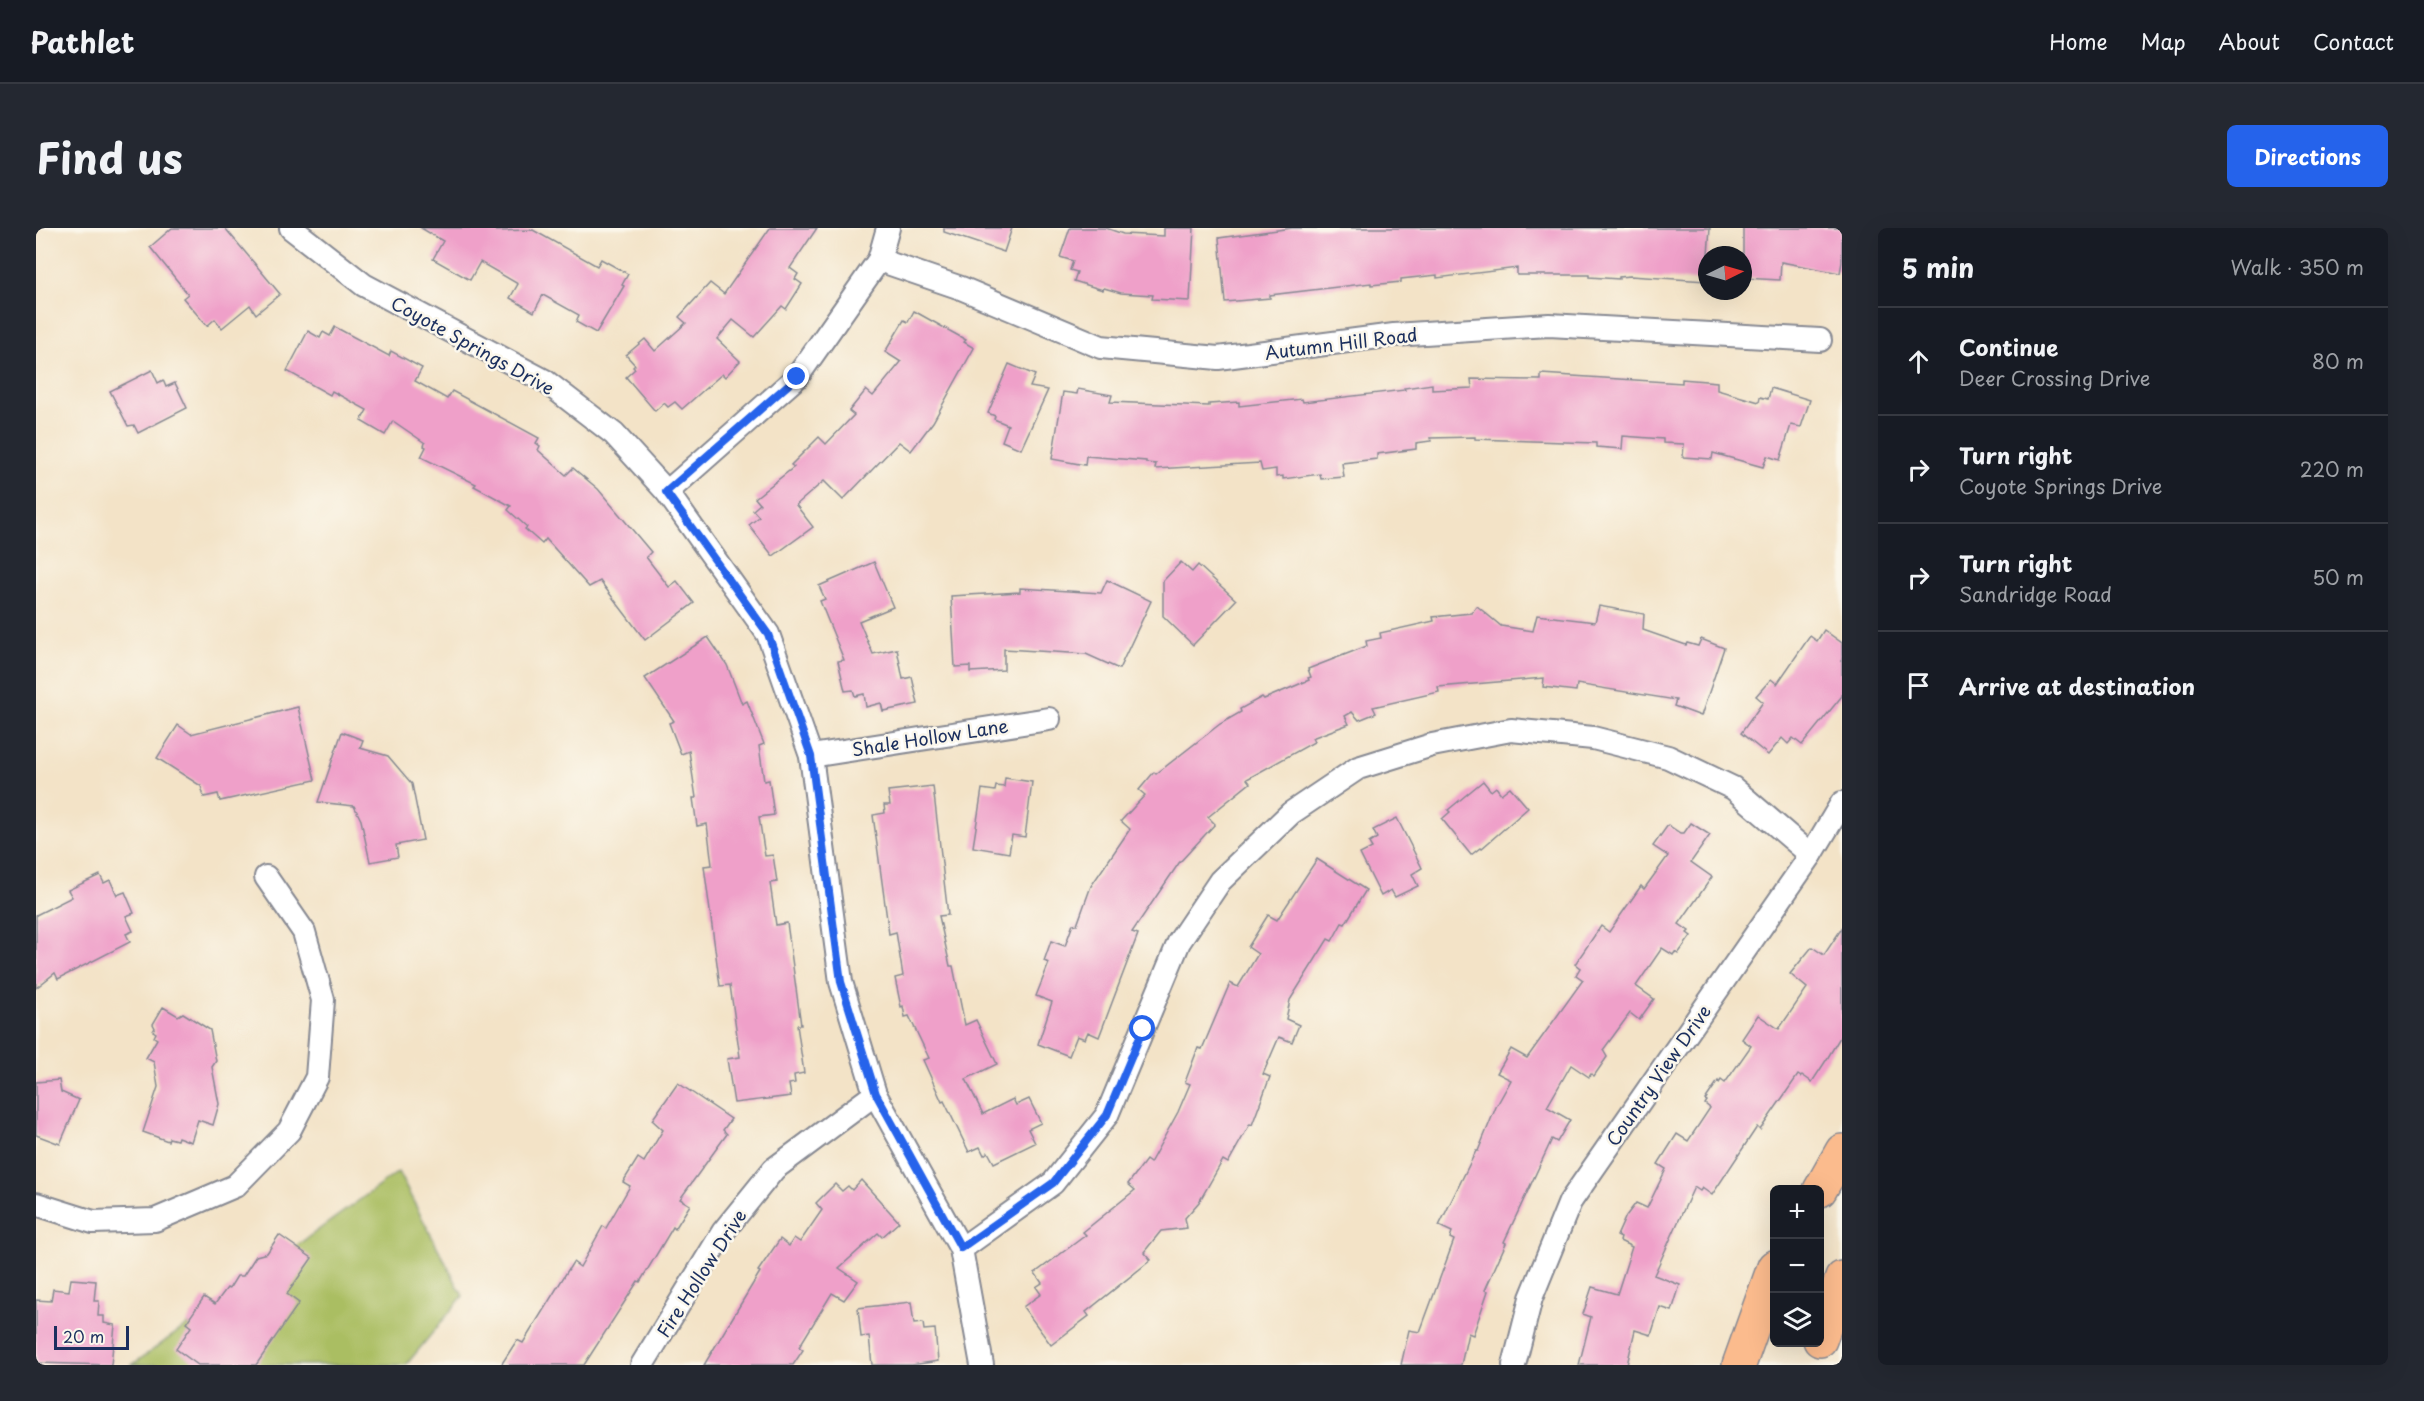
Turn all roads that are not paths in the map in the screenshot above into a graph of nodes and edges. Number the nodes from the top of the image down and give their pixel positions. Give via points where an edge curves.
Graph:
1 (291, 228) edge
2 (888, 228) edge
3 (879, 261) junction
4 (1820, 340) dead end
5 (666, 492) junction
6 (1049, 718) dead end
7 (811, 756) junction
8 (1842, 803) edge
9 (1811, 855) junction
10 (266, 877) dead end
11 (876, 1094) junction
12 (1842, 1151) edge
13 (1823, 1185) edge
14 (36, 1204) edge
15 (961, 1248) junction
16 (1770, 1278) edge
17 (1842, 1278) edge
18 (1824, 1327) edge
19 (1817, 1347) edge
20 (642, 1365) edge
21 (982, 1365) edge
22 (1514, 1365) edge
23 (1739, 1365) edge
24 (1811, 1365) edge

1 - 5 street, Coyote Springs Drive via 364,285 545,381 614,434
2 - 3 street
3 - 4 street, Autumn Hill Road via 961,288 1101,347 1218,358 1394,335 1549,326
3 - 5 street via 797,377
5 - 7 street, Coyote Springs Drive via 768,634
6 - 7 street, Shale Hollow Lane
7 - 11 street, Coyote Springs Drive via 841,982
8 - 9 street, Country View Drive
9 - 15 street via 1733,788 1668,757 1593,738 1511,729 1432,746 1358,768 1291,813 1220,881 1179,942 1107,1115 1053,1183
9 - 22 street, Country View Drive via 1570,1202 1531,1298
10 - 14 street via 304,932 323,1000 318,1077 289,1131 234,1186 155,1220 93,1222
11 - 15 street, Coyote Springs Drive
11 - 20 street, Fire Hollow Drive via 774,1168 723,1232
12 - 13 main road
15 - 21 street, Coyote Springs Drive
16 - 23 main road
17 - 18 main road
19 - 24 main road

